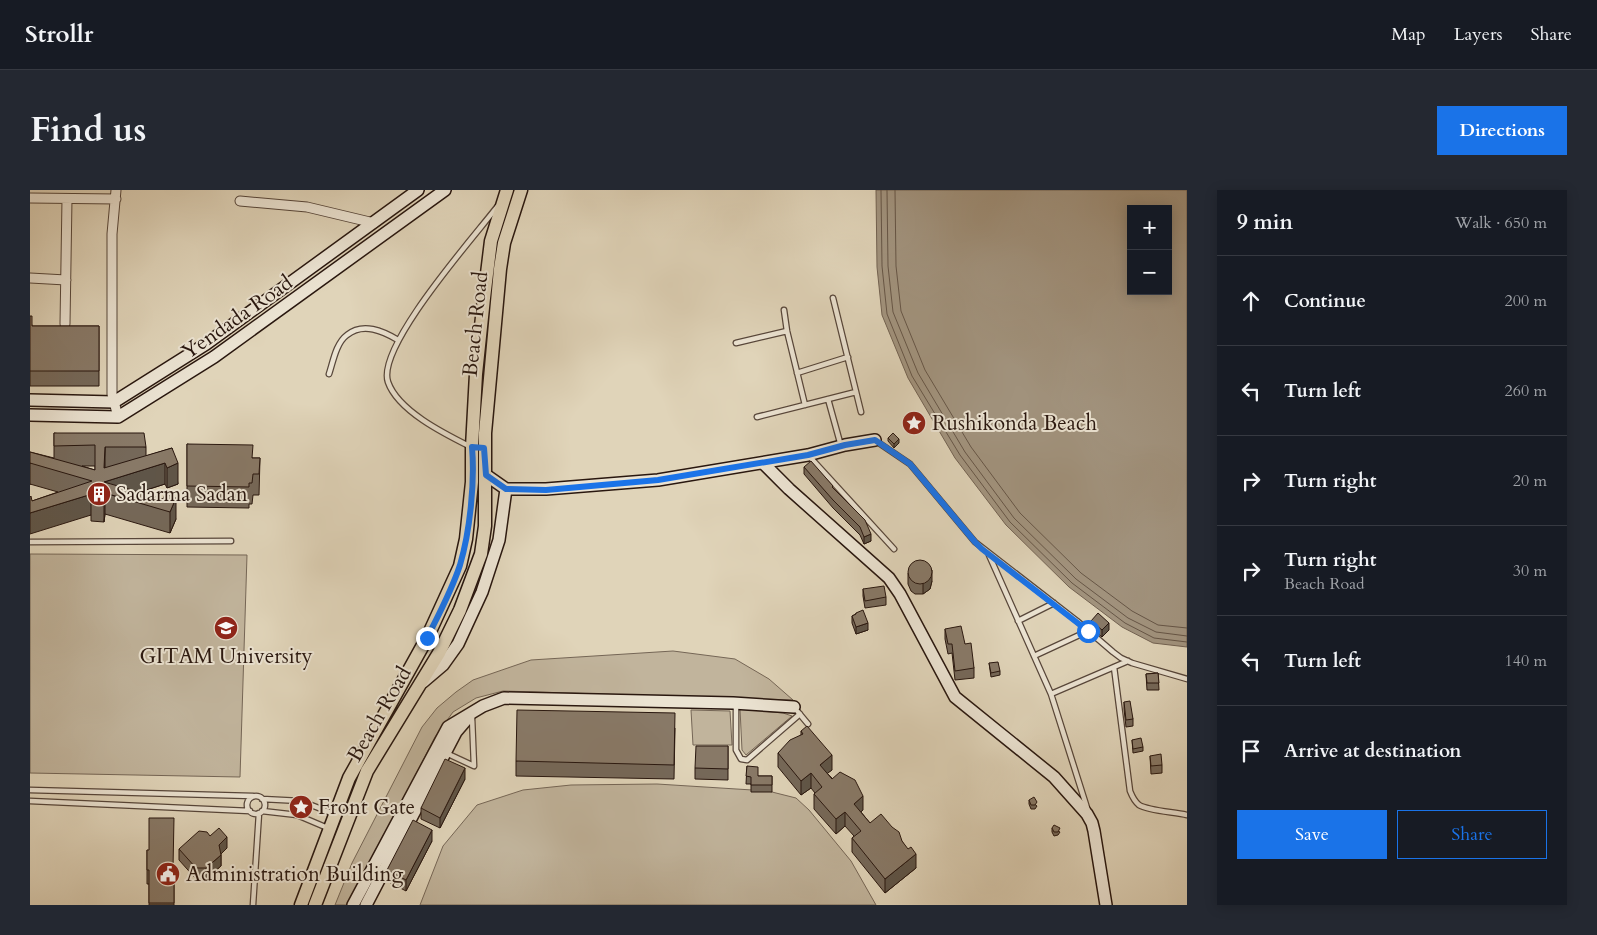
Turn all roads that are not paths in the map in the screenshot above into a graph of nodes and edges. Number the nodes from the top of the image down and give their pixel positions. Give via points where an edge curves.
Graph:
1 (418, 190) edge
2 (445, 190) edge
3 (522, 190) edge
4 (506, 193) edge
5 (116, 195) edge
6 (30, 198) edge
7 (67, 199) junction
8 (240, 201) dead end
9 (374, 223) junction
10 (30, 278) edge
11 (66, 280) junction
12 (833, 298) dead end
13 (784, 310) dead end
14 (65, 324) edge
15 (787, 331) junction
16 (398, 340) junction
17 (736, 343) dead end
18 (848, 357) junction
19 (797, 373) junction
20 (329, 374) dead end
21 (856, 392) junction
22 (828, 399) junction
23 (30, 400) edge
24 (114, 402) junction
25 (805, 405) junction
26 (861, 412) dead end
27 (30, 415) edge
28 (118, 417) junction
29 (757, 418) dead end
30 (875, 440) joint
31 (841, 446) junction
32 (478, 448) junction
33 (808, 455) junction
34 (763, 463) junction
35 (486, 475) junction
36 (506, 489) junction
37 (231, 541) dead end
38 (30, 542) edge
39 (894, 549) dead end
40 (989, 554) junction
41 (1054, 603) junction
42 (1018, 621) junction
43 (1088, 631) junction
44 (1034, 656) junction
45 (1128, 661) junction
46 (1114, 667) junction
47 (1187, 679) edge
48 (420, 684) junction
49 (1051, 694) junction
50 (736, 703) junction
51 (797, 711) junction
52 (472, 713) junction
53 (808, 724) edge
54 (445, 753) junction
55 (30, 790) edge
56 (253, 796) junction
57 (262, 799) junction
58 (30, 801) edge
59 (250, 811) junction
60 (261, 812) junction
61 (1187, 814) edge
62 (336, 815) junction
63 (1092, 823) junction
64 (331, 829) junction
65 (253, 905) edge
66 (301, 905) edge
67 (315, 905) edge
68 (353, 905) edge
69 (366, 905) edge
70 (1106, 905) edge

1 - 9 street, Yendada Road
2 - 28 street, Yendada Road via 214,357
3 - 32 main road, Beach Road via 504,243
4 - 16 lane
4 - 32 main road via 491,241 477,365
5 - 7 street
5 - 24 street via 112,234
6 - 7 street
7 - 11 street
8 - 9 street via 307,206
9 - 24 street, Yendada Road via 206,344
10 - 11 street
11 - 14 street
12 - 18 lane
13 - 15 lane
15 - 17 lane
15 - 19 lane
16 - 20 lane via 374,328 347,335 340,344
16 - 32 lane via 387,369 395,396 428,424
18 - 19 lane
18 - 21 lane
19 - 25 lane
21 - 22 lane
21 - 26 lane
22 - 25 lane
22 - 31 lane
23 - 24 street
24 - 28 street
25 - 29 lane
27 - 28 street
30 - 31 street
30 - 40 lane via 910,464 975,542
31 - 33 street
32 - 35 main road, Beach Road
32 - 62 main road via 460,566 427,638 350,778
33 - 34 street
33 - 39 lane
34 - 36 street via 658,480 546,490
34 - 63 street via 889,578 955,697 1054,777
35 - 36 street
35 - 48 main road, Beach Road via 485,526 473,580 439,653
36 - 48 street via 499,540 482,592 444,665
37 - 38 lane
40 - 41 lane
40 - 42 lane
41 - 42 lane
41 - 43 lane
42 - 44 lane
43 - 44 lane
43 - 45 lane
44 - 49 lane
45 - 46 lane
45 - 47 lane
46 - 49 lane
46 - 61 lane via 1133,798 1148,808
48 - 67 main road, Beach Road via 367,771
49 - 63 lane
50 - 51 street
50 - 51 lane via 736,750 741,759 747,760
50 - 52 street via 504,698
51 - 53 lane
52 - 54 street via 456,732
52 - 54 lane via 474,766
52 - 68 street via 448,726
54 - 69 street
55 - 56 lane
56 - 57 lane
56 - 59 lane via 247,804
57 - 60 lane
57 - 62 lane via 300,801
58 - 59 lane
59 - 60 lane
60 - 64 lane via 297,815
60 - 65 lane
62 - 64 main road
63 - 70 street
64 - 66 main road

